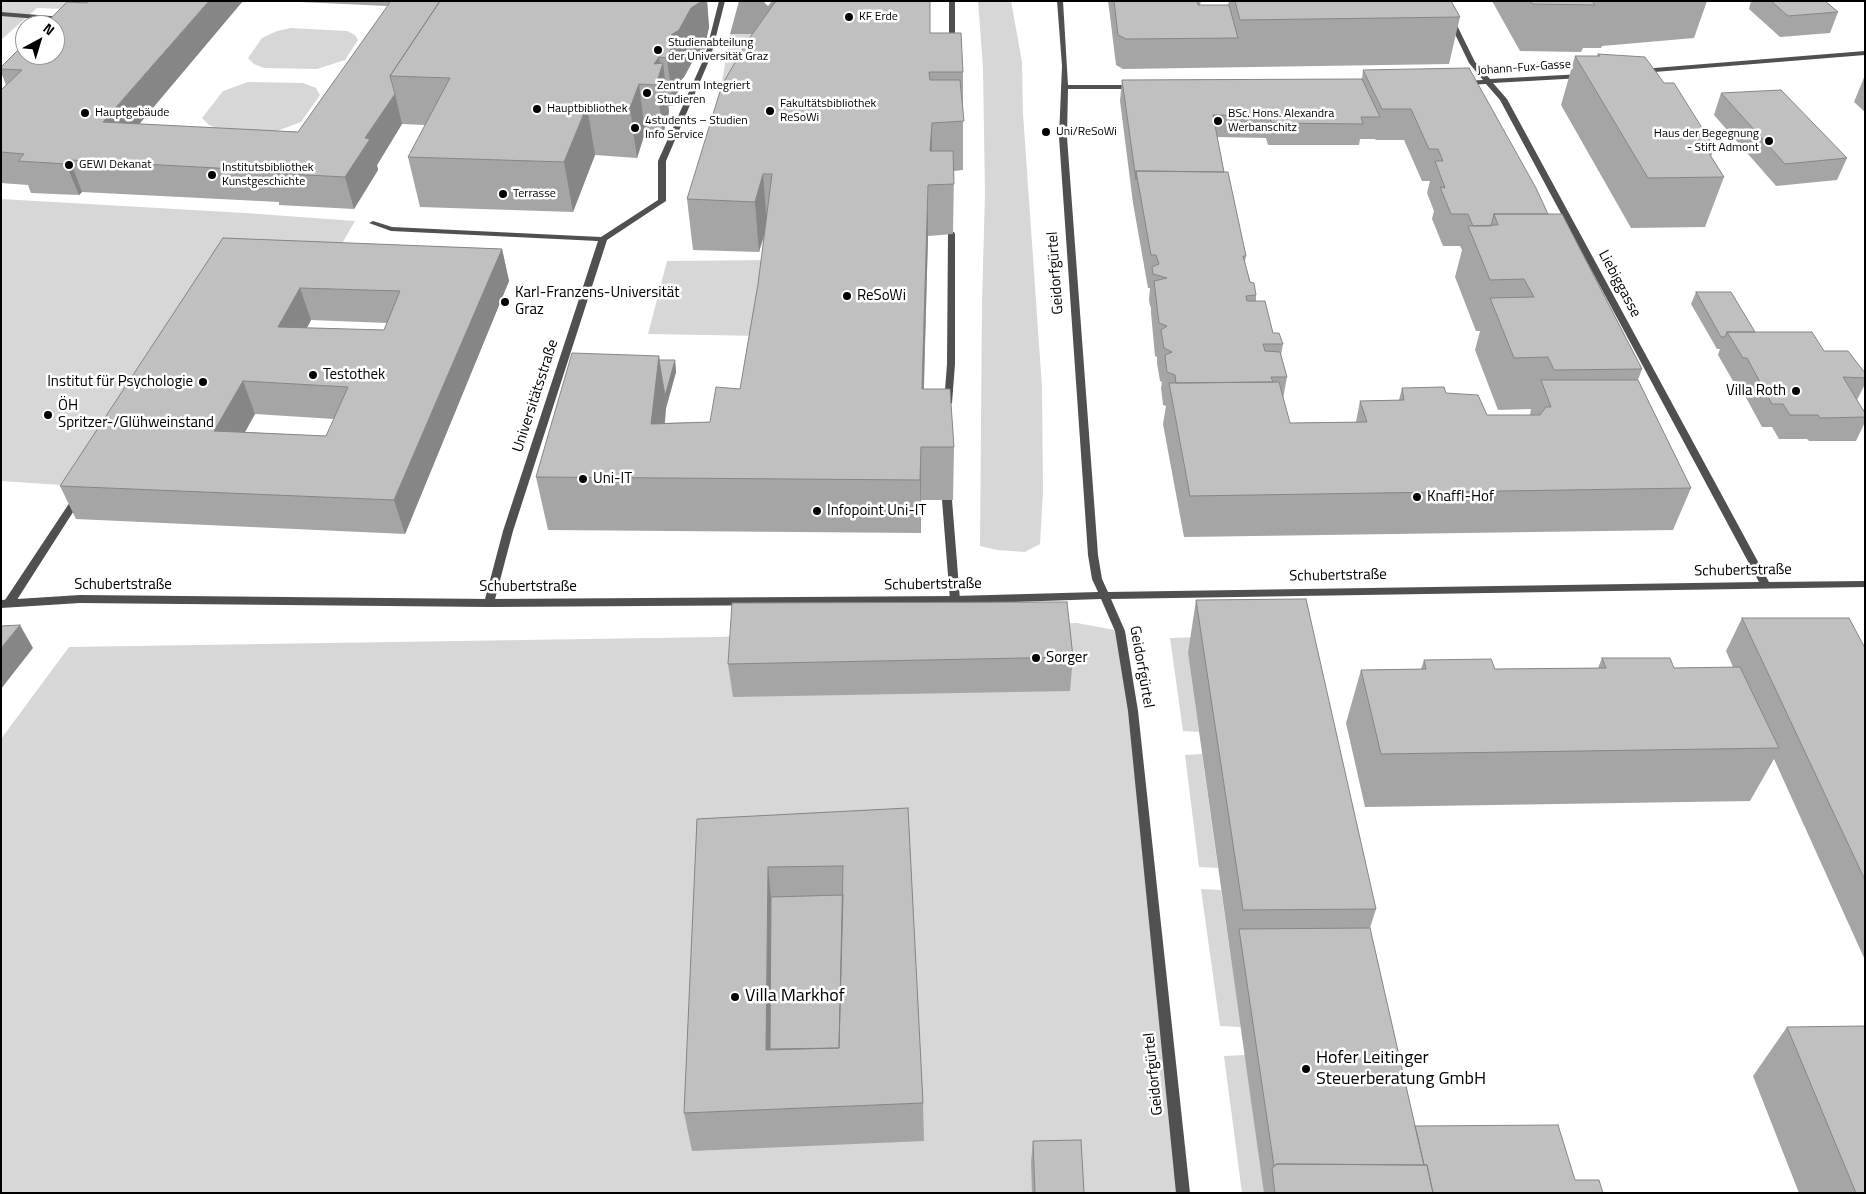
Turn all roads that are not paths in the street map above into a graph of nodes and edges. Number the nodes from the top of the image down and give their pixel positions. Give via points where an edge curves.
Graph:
1 (722, 1) edge
2 (952, 1) edge
3 (1060, 1) edge
4 (1442, 1) edge
5 (1, 14) edge
6 (75, 20) edge
7 (952, 34) edge
8 (1865, 53) edge
9 (1634, 72) edge
10 (1595, 75) edge
11 (1490, 82) junction
12 (1456, 83) edge
13 (1064, 87) junction
14 (1138, 87) edge
15 (373, 223) dead end
16 (951, 234) edge
17 (603, 239) junction
18 (947, 413) edge
19 (80, 490) edge
20 (947, 500) dead end
21 (1865, 584) edge
22 (1766, 585) junction
23 (1104, 595) junction
24 (955, 600) junction
25 (5, 603) edge
26 (489, 603) junction
27 (1183, 1193) edge

1 - 17 street via 708,56 662,161 662,201
2 - 7 street
3 - 13 street, Geidorfgürtel
4 - 11 street, Liebiggasse via 1472,63
5 - 6 street
8 - 9 street
10 - 11 street, Johann-Fux-Gasse
11 - 12 street, Johann-Fux-Gasse
11 - 22 street, Liebiggasse via 1503,99
13 - 14 street
13 - 23 street, Geidorfgürtel via 1063,137 1093,555 1097,579
15 - 17 street via 391,229
16 - 18 street
17 - 26 street, Universitätsstraße via 508,531
19 - 25 street via 70,510
20 - 24 street
21 - 22 street, Schubertstraße
22 - 23 street, Schubertstraße
23 - 24 street, Schubertstraße
23 - 27 street, Geidorfgürtel via 1120,631 1133,711
24 - 26 street, Schubertstraße
25 - 26 street, Schubertstraße via 80,599

